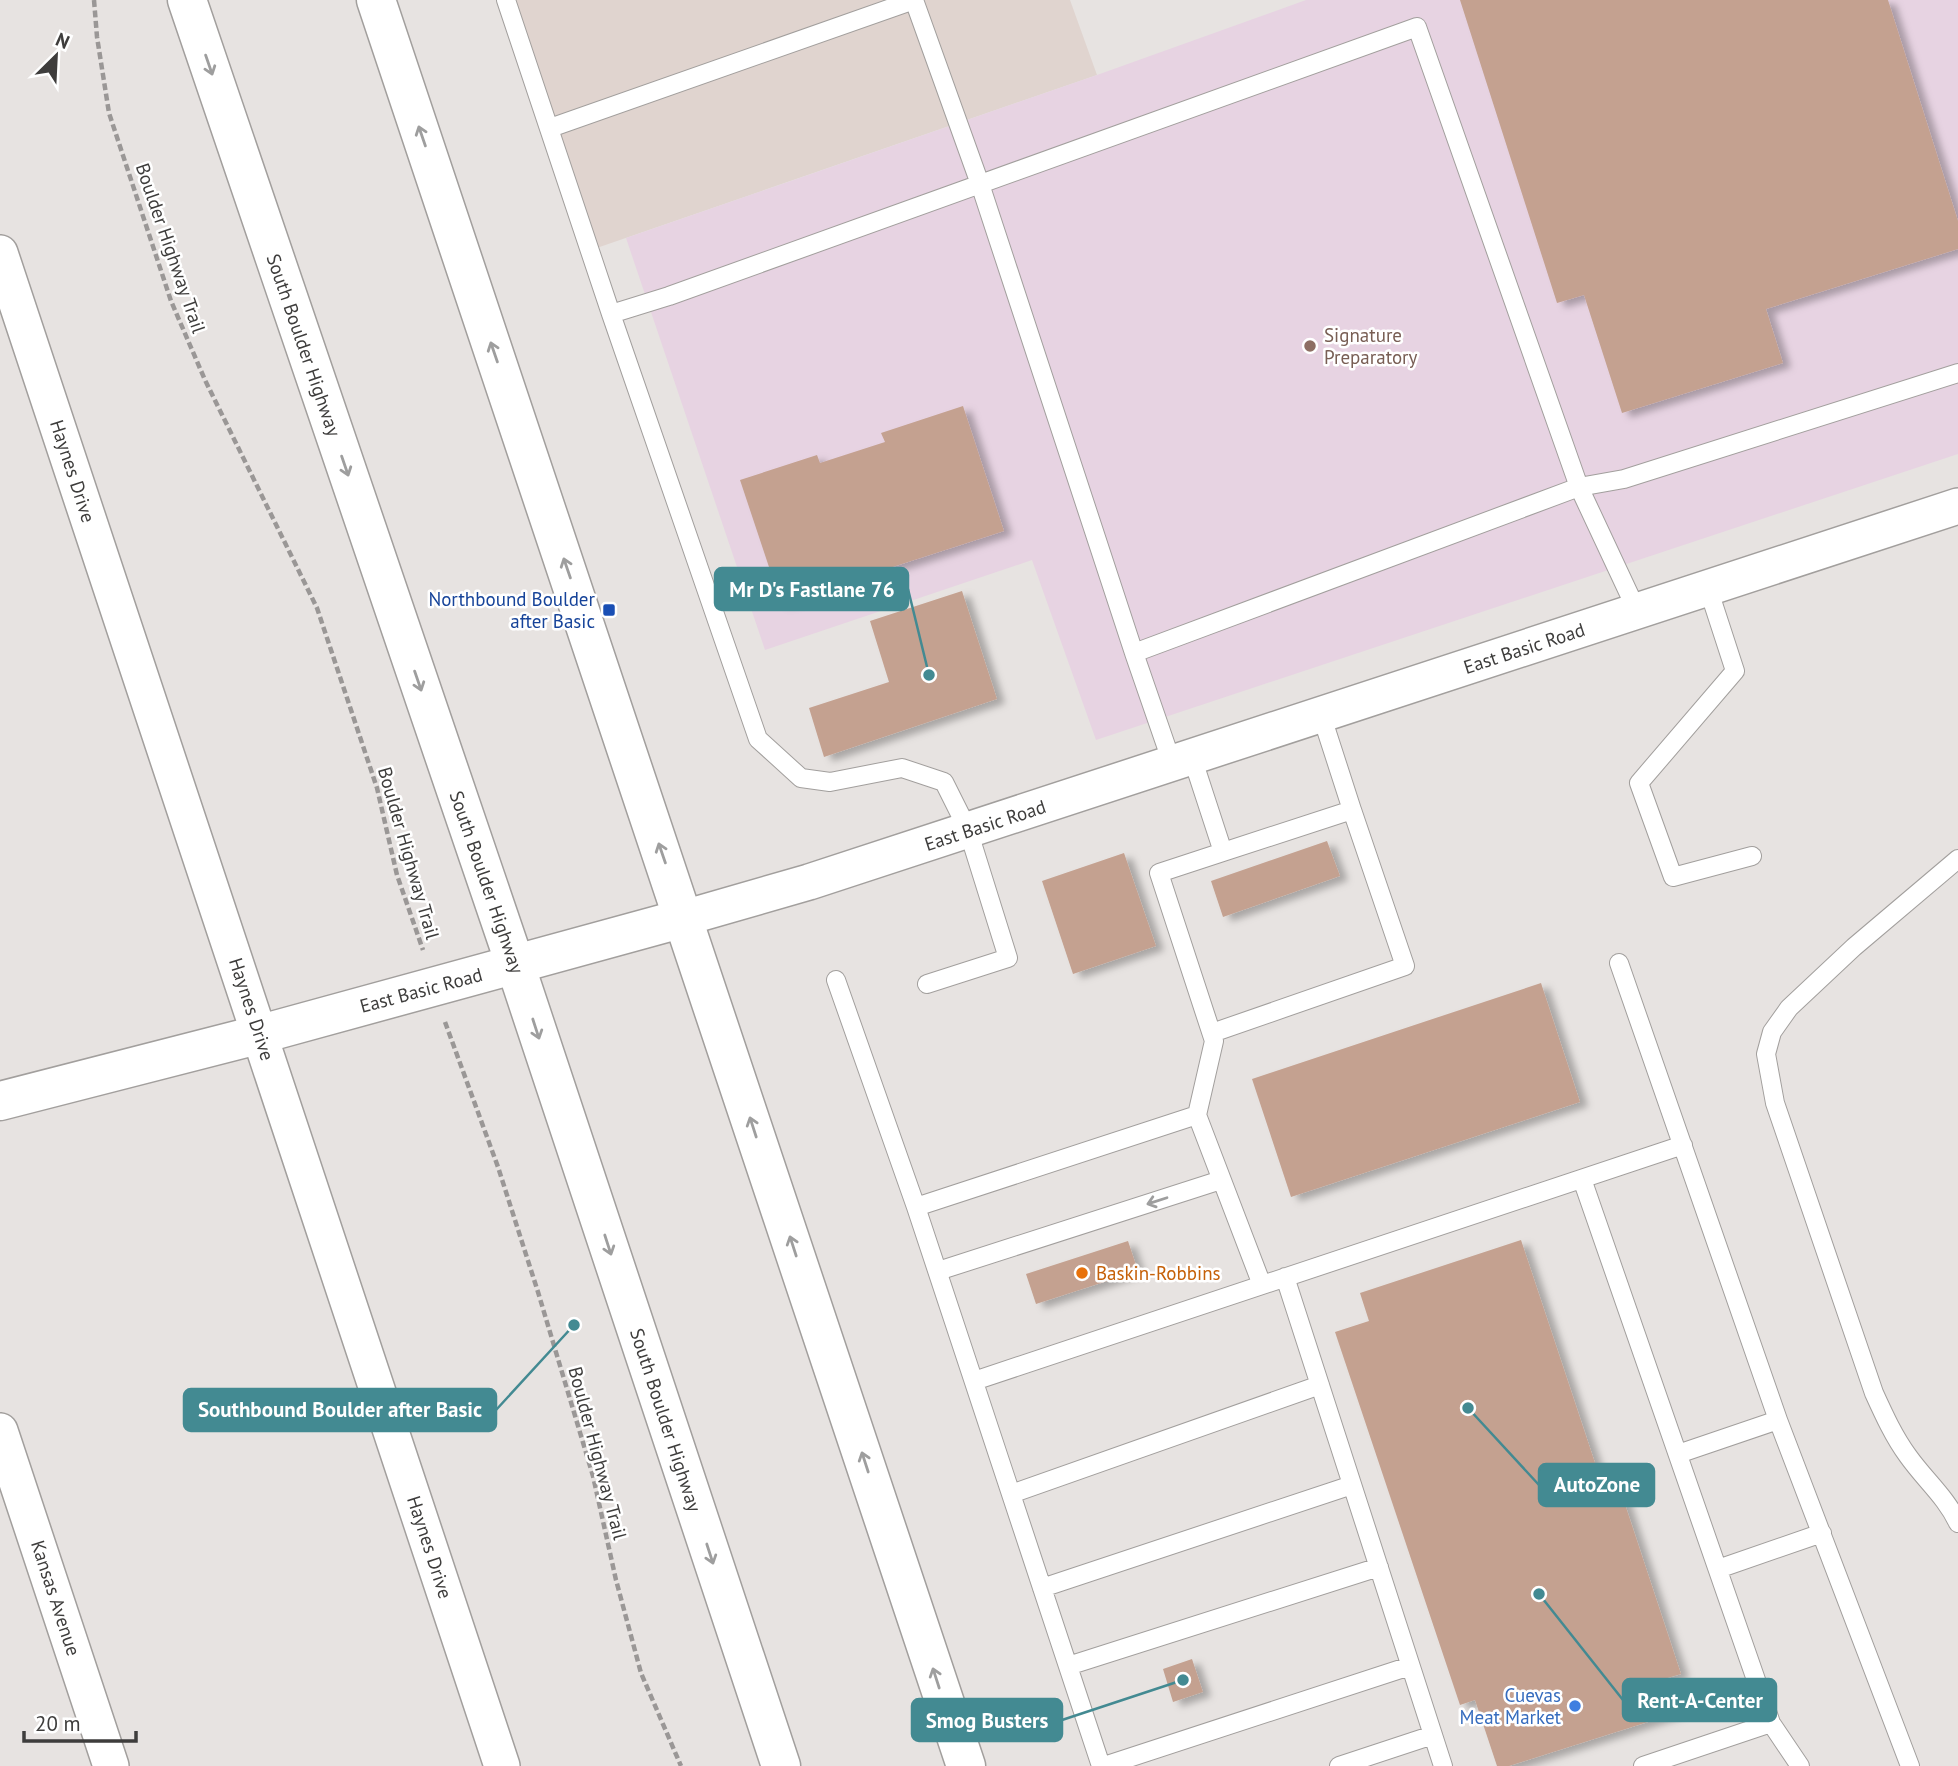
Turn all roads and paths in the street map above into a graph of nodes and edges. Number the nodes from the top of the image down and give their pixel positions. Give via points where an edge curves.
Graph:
1 (94, 0) edge
2 (187, 0) edge
3 (376, 0) edge
4 (506, 0) edge
5 (914, 0) edge
6 (550, 128) junction
7 (980, 184) junction
8 (0, 253) edge
9 (611, 314) junction
10 (1958, 373) edge
11 (1579, 487) junction
12 (1958, 506) edge
13 (1708, 588) junction
14 (1637, 611) junction
15 (1134, 653) junction
16 (1321, 714) junction
17 (1182, 760) junction
18 (1352, 810) junction
19 (968, 830) junction
20 (1223, 852) junction
21 (1752, 856) dead end
22 (1958, 859) edge
23 (684, 918) junction
24 (1619, 963) dead end
25 (515, 964) junction
26 (836, 979) dead end
27 (927, 984) dead end
28 (434, 987) junction
29 (1212, 1033) junction
30 (261, 1034) junction
31 (0, 1101) edge
32 (1197, 1115) junction
33 (1683, 1145) junction
34 (1582, 1179) junction
35 (1222, 1180) junction
36 (916, 1207) junction
37 (938, 1271) junction
38 (1285, 1277) junction
39 (1262, 1285) junction
40 (974, 1381) junction
41 (1320, 1385) junction
42 (1778, 1420) junction
43 (0, 1431) edge
44 (1678, 1454) junction
45 (1352, 1485) junction
46 (1011, 1494) junction
47 (1958, 1523) edge
48 (1822, 1533) junction
49 (1379, 1567) junction
50 (1718, 1569) junction
51 (1042, 1588) junction
52 (1068, 1666) junction
53 (1410, 1666) junction
54 (1771, 1723) junction
55 (1433, 1735) junction
56 (111, 1766) edge
57 (502, 1766) edge
58 (681, 1766) edge
59 (781, 1766) edge
60 (966, 1766) edge
61 (1102, 1766) edge
62 (1339, 1766) edge
63 (1443, 1766) edge
64 (1643, 1766) edge
65 (1800, 1766) edge
66 (1910, 1766) edge

1 - 28 path, Boulder Highway Trail via 109,113 171,302 317,608 377,788 397,875
2 -> 25 main road, South Boulder Highway
23 -> 3 main road
4 - 6 lane
5 - 6 lane
5 - 7 lane
6 - 9 lane
7 - 9 lane
7 - 11 lane via 1417,27
7 - 15 lane
8 - 30 street, Haynes Drive
9 - 19 lane via 758,739 801,778 830,782 902,768 944,782
10 - 11 lane via 1624,479
11 - 14 lane
11 - 15 lane
12 - 13 street, East Basic Road
13 - 14 street, East Basic Road
13 - 21 lane via 1735,671 1639,783 1673,877
14 - 16 street, East Basic Road
15 - 17 lane
16 - 17 street, East Basic Road
16 - 18 lane
17 - 19 street, East Basic Road
17 - 20 lane
18 - 20 lane
18 - 29 lane via 1405,966
19 - 23 street, East Basic Road
19 - 27 lane via 1008,958
20 - 29 lane via 1159,873
22 - 47 lane via 1789,1008 1772,1032 1766,1054 1775,1103 1874,1393 1909,1457 1944,1498
23 - 25 main road, East Basic Road
60 -> 23 main road
24 - 33 lane
25 - 28 main road, East Basic Road
25 -> 59 main road, South Boulder Highway
26 - 36 lane
28 - 30 main road, East Basic Road
28 - 58 path, Boulder Highway Trail via 538,1292 593,1476 641,1673
29 - 32 lane
30 - 31 main road, East Basic Road
30 - 57 street, Haynes Drive
32 - 35 lane
32 - 36 lane
33 - 34 lane
33 - 42 lane
34 - 38 lane
34 - 44 lane
35 -> 37 lane
35 - 39 lane
36 - 37 lane
37 - 40 lane
38 - 39 lane
38 - 41 lane
39 - 40 lane
40 - 46 lane
41 - 45 lane
41 - 46 lane
42 - 44 lane
42 - 48 lane
43 - 56 street, Kansas Avenue
44 - 50 lane
45 - 49 lane
45 - 51 lane
46 - 51 lane
48 - 50 lane
48 - 66 lane
49 - 52 lane
49 - 53 lane
50 - 54 lane
51 - 52 lane
52 - 61 lane
53 - 55 lane
53 - 61 lane
54 - 64 lane
54 - 65 lane
55 - 62 lane
55 - 63 lane

